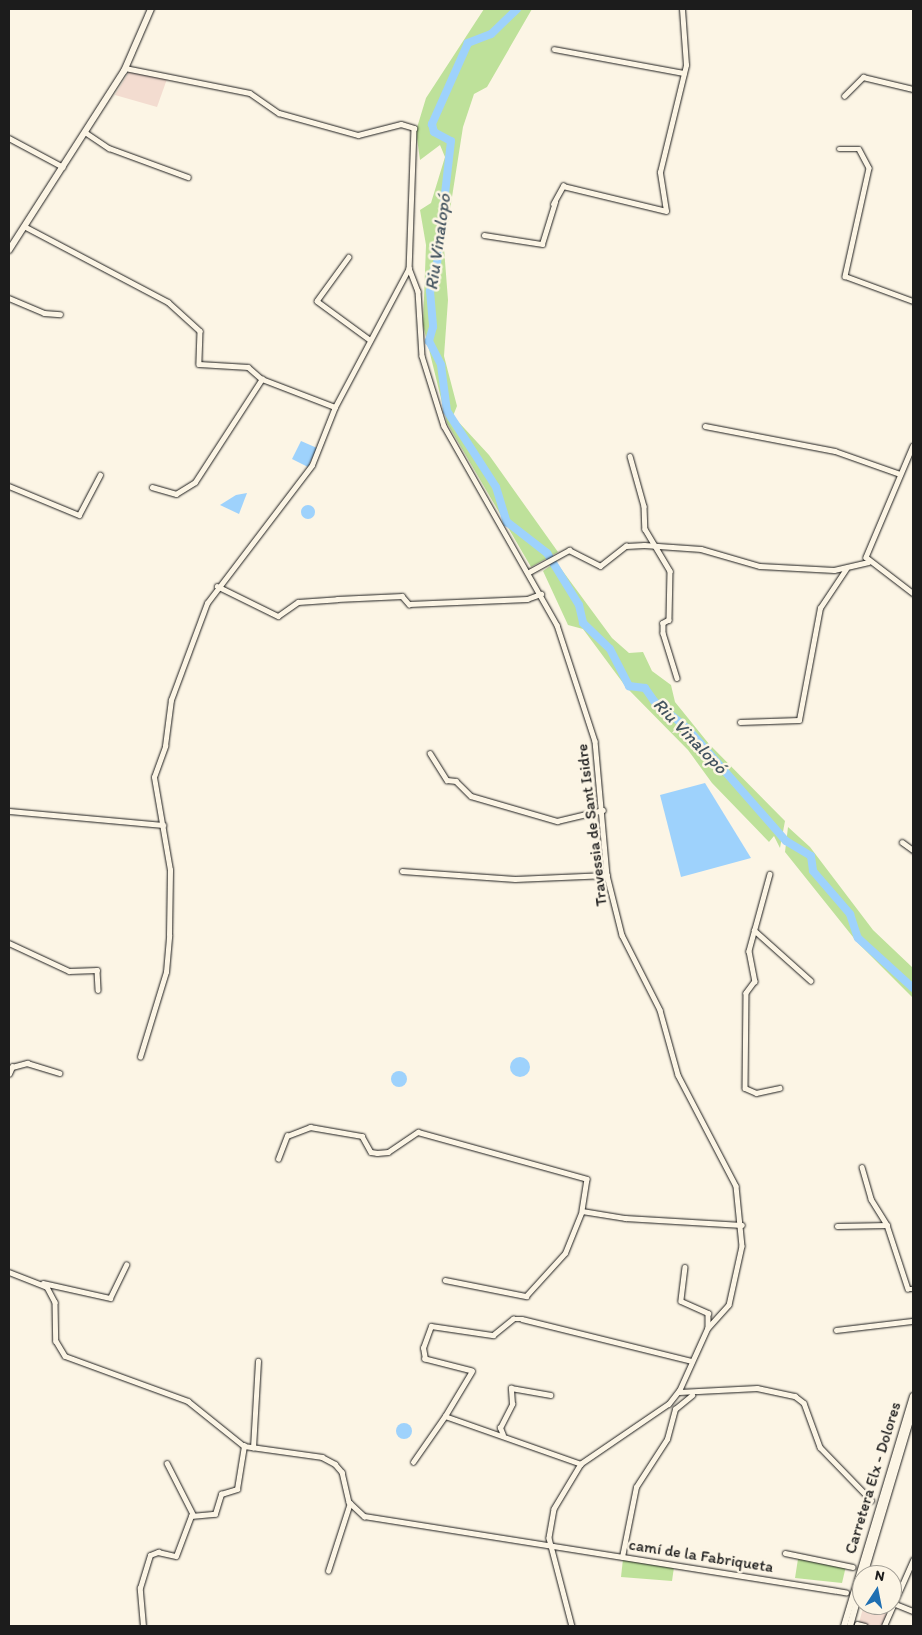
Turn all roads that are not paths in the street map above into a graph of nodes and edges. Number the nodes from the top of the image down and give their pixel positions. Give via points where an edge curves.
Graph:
1 (149, 9) edge
2 (682, 9) edge
3 (554, 49) dead end
4 (125, 68) junction
5 (684, 72) junction
6 (913, 89) edge
7 (844, 96) dead end
8 (85, 132) junction
9 (9, 138) edge
10 (840, 149) dead end
11 (63, 167) junction
12 (188, 177) dead end
13 (24, 226) junction
14 (484, 235) dead end
15 (9, 250) edge
16 (349, 257) dead end
17 (408, 268) junction
18 (9, 298) edge
19 (913, 301) edge
20 (60, 314) dead end
21 (370, 340) junction
22 (262, 379) junction
23 (334, 407) junction
24 (706, 426) dead end
25 (913, 446) edge
26 (630, 456) dead end
27 (900, 474) junction
28 (100, 475) dead end
29 (9, 486) edge
30 (152, 487) dead end
31 (656, 546) junction
32 (868, 562) junction
33 (846, 569) junction
34 (529, 572) junction
35 (218, 586) junction
36 (913, 593) edge
37 (541, 594) junction
38 (677, 678) dead end
39 (740, 722) dead end
40 (430, 753) dead end
41 (603, 810) junction
42 (9, 811) edge
43 (163, 825) junction
44 (902, 842) dead end
45 (913, 850) edge
46 (402, 871) dead end
47 (770, 874) dead end
48 (607, 875) junction
49 (754, 930) junction
50 (9, 944) edge
51 (811, 982) dead end
52 (98, 990) dead end
53 (140, 1057) dead end
54 (60, 1073) dead end
55 (9, 1074) edge
56 (779, 1088) dead end
57 (278, 1159) dead end
58 (862, 1167) dead end
59 (582, 1211) junction
60 (742, 1225) junction
61 (887, 1225) junction
62 (837, 1226) dead end
63 (126, 1265) dead end
64 (685, 1267) dead end
65 (9, 1272) edge
66 (446, 1280) dead end
67 (40, 1282) junction
68 (913, 1288) edge
69 (913, 1321) edge
70 (708, 1328) junction
71 (836, 1330) dead end
72 (692, 1361) junction
73 (258, 1362) dead end
74 (679, 1392) junction
75 (702, 1392) junction
76 (550, 1395) dead end
77 (913, 1396) edge
78 (913, 1411) edge
79 (445, 1416) junction
80 (503, 1435) junction
81 (244, 1446) junction
82 (253, 1448) junction
83 (413, 1462) dead end
84 (167, 1463) dead end
85 (581, 1464) junction
86 (871, 1500) dead end
87 (350, 1503) junction
88 (347, 1510) junction
89 (357, 1511) junction
90 (193, 1514) junction
91 (551, 1549) junction
92 (785, 1553) dead end
93 (622, 1557) junction
94 (913, 1560) edge
95 (867, 1565) edge
96 (852, 1567) edge
97 (328, 1571) dead end
98 (902, 1584) edge
99 (846, 1592) dead end
100 (854, 1625) edge
101 (143, 1626) edge
102 (572, 1626) edge
103 (844, 1626) edge
104 (865, 1626) edge

1 - 4 main road
2 - 5 street
3 - 5 street
4 - 8 main road
4 - 17 street, Travessia de Sant Isidre via 250,93 278,113 358,135 401,124 414,128
5 - 14 street via 661,166 666,211 563,186 557,190 542,244
6 - 7 street via 863,78
8 - 11 main road
8 - 12 street via 109,148
9 - 11 street
10 - 19 street via 859,149 869,168 845,276
11 - 13 main road
13 - 15 main road
13 - 22 street via 168,302 200,331 199,364 248,367
16 - 21 street via 318,301
17 - 21 street
17 - 34 street, Travessia de Sant Isidre via 418,291 422,356 444,426
18 - 20 street via 44,313
21 - 23 street
22 - 23 street
22 - 30 street via 195,482 176,494
23 - 35 street via 312,465
24 - 27 street via 835,451
25 - 27 street
26 - 31 street via 644,506 645,529
27 - 32 street via 881,527 868,547
28 - 29 street via 79,515
31 - 33 street via 701,549 753,565
31 - 34 street via 626,546 600,566 573,550
31 - 38 street via 670,572 668,620 663,623 663,633
32 - 33 street
32 - 36 street
33 - 39 street via 820,608 799,720
34 - 37 street, Travessia de Sant Isidre
35 - 37 street via 278,616 298,602 402,596 409,604 527,599
35 - 43 street via 202,614 168,710 165,746 154,777
37 - 41 street, Travessia de Sant Isidre via 586,704 596,741
40 - 41 street via 447,780 456,781 471,796 562,821
41 - 48 street, Travessia de Sant Isidre
42 - 43 street
43 - 53 street via 170,870 166,972
44 - 45 street
46 - 48 street via 515,880
47 - 49 street
48 - 60 street, Travessia de Sant Isidre via 622,935 660,1010 682,1083 736,1186
49 - 51 street
49 - 56 street via 749,965 755,982 746,993 744,1088 756,1093
50 - 52 street via 69,970 97,970
54 - 55 street via 27,1063 12,1067
57 - 59 street via 287,1136 296,1129 310,1127 362,1136 371,1152 377,1153 388,1152 418,1132 587,1179
58 - 61 street via 871,1199
59 - 60 street via 625,1218
59 - 66 street via 565,1253 526,1296
60 - 70 street, Travessia de Sant Isidre via 735,1291
61 - 62 street
61 - 68 street via 908,1289
63 - 67 street via 110,1298
64 - 70 street via 681,1301 708,1313
65 - 67 street
67 - 81 street via 55,1302 56,1341 65,1356 188,1401
69 - 71 street
70 - 72 street, Travessia de Sant Isidre
72 - 74 street, Travessia de Sant Isidre
72 - 79 street via 522,1319 514,1319 493,1335 431,1326 423,1348 425,1359 472,1371
73 - 82 street
74 - 75 street
74 - 85 street, Travessia de Sant Isidre via 653,1418
75 - 86 street via 757,1388 795,1396 804,1403 820,1447
75 - 93 street via 680,1401 666,1439 636,1487
76 - 80 street via 511,1388 512,1404 500,1428
77 - 103 main road, Carretera Elx - Dolores
78 - 95 main road, Carretera Elx - Dolores
79 - 80 street
79 - 83 street
80 - 85 street
81 - 82 street
81 - 90 street via 237,1489 221,1494 215,1514
82 - 87 street via 322,1457 335,1464
84 - 90 street
85 - 91 street, Travessia de Sant Isidre via 554,1509
87 - 88 street
87 - 89 street
88 - 89 street, camí de la Fabriqueta
88 - 97 street
89 - 91 street, camí de la Fabriqueta via 417,1528
90 - 101 street via 179,1554 150,1555 140,1588
91 - 93 street, camí de la Fabriqueta
91 - 102 street, Travessia de Sant Isidre
92 - 96 street
93 - 99 street, camí de la Fabriqueta
94 - 98 street
100 - 104 street

